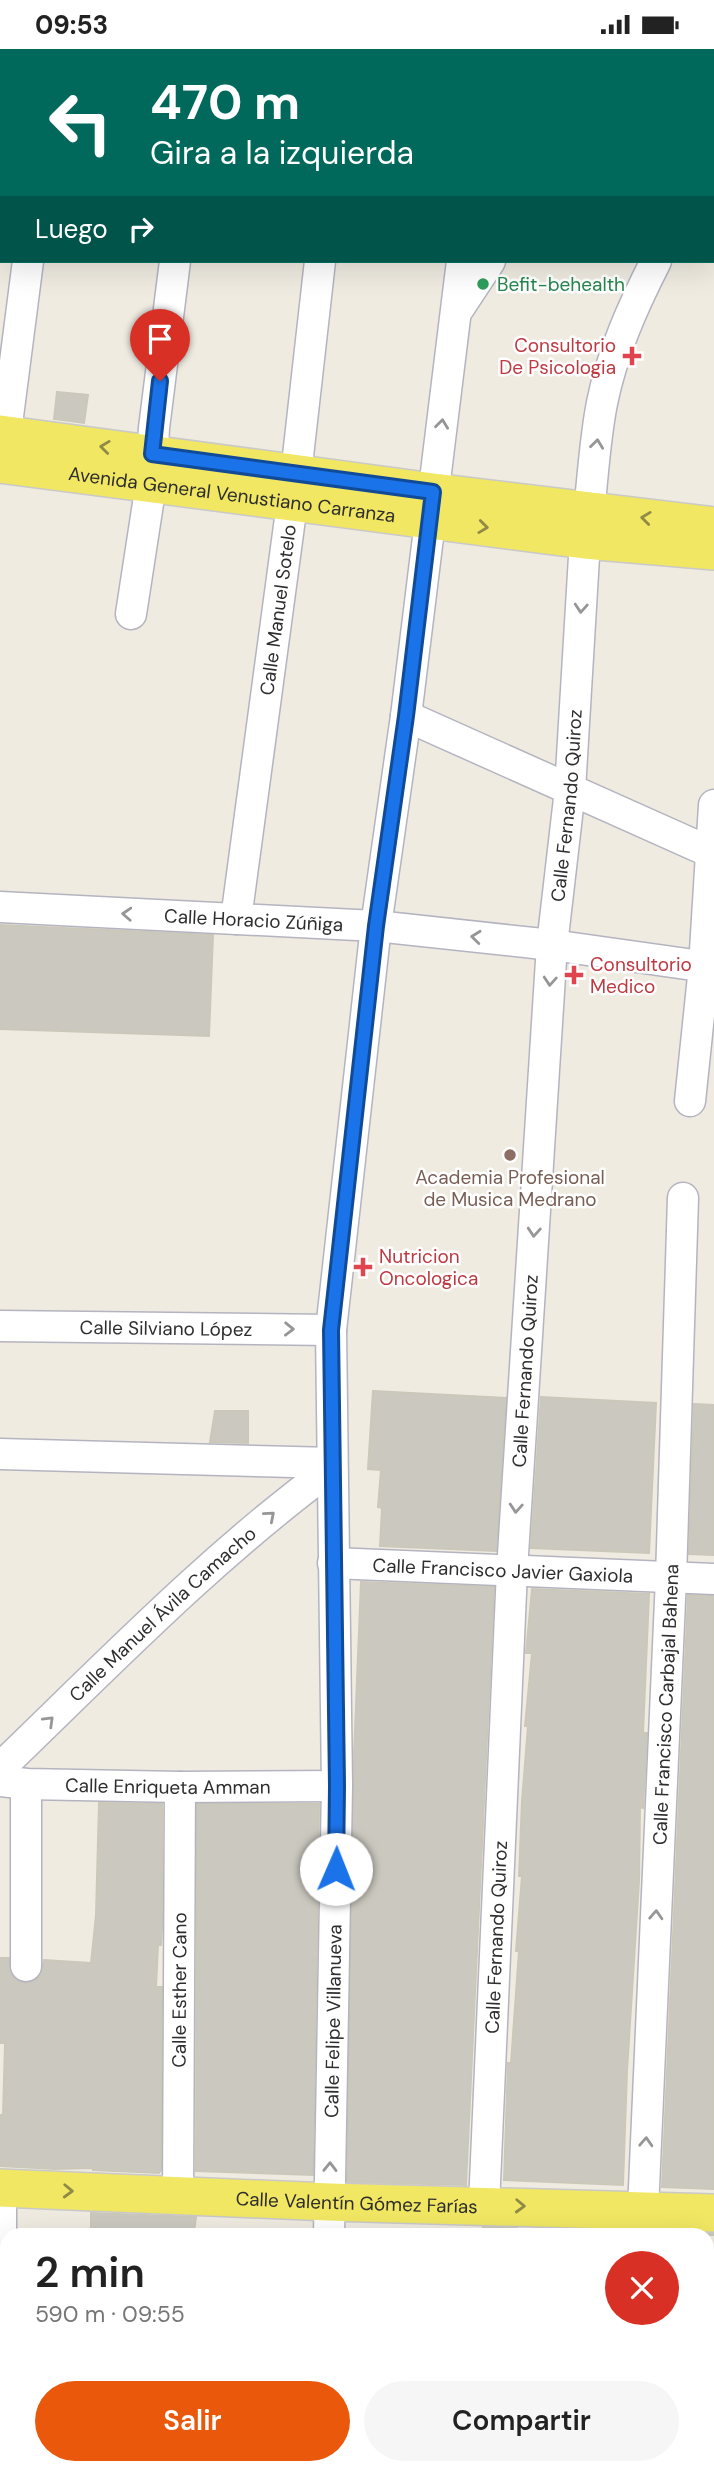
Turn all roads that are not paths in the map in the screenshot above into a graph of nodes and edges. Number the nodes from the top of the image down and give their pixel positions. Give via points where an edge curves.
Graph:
1 (28, 263) edge
2 (176, 263) edge
3 (320, 263) edge
4 (462, 263) edge
5 (490, 263) edge
6 (655, 263) edge
7 (455, 314) junction
8 (2, 455) edge
9 (152, 469) junction
10 (294, 488) junction
11 (432, 506) junction
12 (587, 525) junction
13 (714, 526) edge
14 (714, 551) edge
15 (131, 614) dead end
16 (406, 716) junction
17 (570, 790) junction
18 (714, 805) edge
19 (710, 852) junction
20 (0, 907) edge
21 (236, 919) junction
22 (376, 926) junction
23 (552, 945) junction
24 (709, 967) edge
25 (690, 1101) dead end
26 (683, 1198) dead end
27 (0, 1326) edge
28 (331, 1330) junction
29 (0, 1454) edge
30 (332, 1466) junction
31 (333, 1563) junction
32 (512, 1570) junction
33 (671, 1578) junction
34 (714, 1580) edge
35 (0, 1768) edge
36 (13, 1782) edge
37 (337, 1786) junction
38 (180, 1787) junction
39 (26, 1966) dead end
40 (0, 2189) edge
41 (178, 2195) junction
42 (484, 2205) junction
43 (643, 2210) junction
44 (714, 2213) edge
45 (329, 2218) edge
46 (6, 2228) edge

1 - 8 street
2 - 9 street
3 - 10 street, Calle Manuel Sotelo
4 - 7 street, Calle Felipe Villanueva
5 - 7 street
12 -> 6 street, Calle Fernando Quiroz via 601,404 613,358
11 -> 7 street, Calle Felipe Villanueva
8 - 9 main road, Avenida General Venustiano Carranza
9 - 10 main road, Avenida General Venustiano Carranza
9 - 15 street
10 - 11 main road, Avenida General Venustiano Carranza
10 - 21 street, Calle Manuel Sotelo
11 - 12 main road, Avenida General Venustiano Carranza
11 - 16 street, Calle Felipe Villanueva
13 -> 12 main road, Avenida General Venustiano Carranza
12 - 14 main road, Avenida General Venustiano Carranza
12 -> 17 street, Calle Fernando Quiroz
16 - 17 street
16 - 22 street, Calle Felipe Villanueva
17 - 19 street
17 - 23 street, Calle Fernando Quiroz
18 - 19 street
19 - 24 street
21 -> 20 street, Calle Horacio Zúñiga
21 - 22 street, Calle Horacio Zúñiga
23 -> 22 street, Calle Horacio Zúñiga
22 - 28 street, Calle Felipe Villanueva
23 - 24 street, Calle Horacio Zúñiga
23 -> 32 street, Calle Fernando Quiroz
24 - 25 street
26 - 33 street, Calle Francisco Carbajal Bahena
27 -> 28 street, Calle Silviano López
28 - 30 street, Calle Felipe Villanueva
29 - 30 street
30 - 31 street, Calle Felipe Villanueva
35 -> 30 street, Calle Manuel Ávila Camacho via 200,1577
31 - 32 street, Calle Francisco Javier Gaxiola
31 - 37 street, Calle Felipe Villanueva
32 - 33 street, Calle Francisco Javier Gaxiola
32 - 42 street, Calle Fernando Quiroz
33 - 34 street, Calle Francisco Javier Gaxiola
43 -> 33 street, Calle Francisco Carbajal Bahena
36 - 38 street, Calle Enriqueta Amman
36 - 39 street
37 - 38 street, Calle Enriqueta Amman
45 -> 37 street, Calle Felipe Villanueva
38 - 41 street, Calle Esther Cano
40 -> 41 main road, Calle Valentín Gómez Farías
40 - 46 street
41 - 45 main road, Calle Valentín Gómez Farías
42 -> 43 main road, Calle Valentín Gómez Farías
42 - 45 main road, Calle Valentín Gómez Farías
43 - 44 main road, Calle Valentín Gómez Farías

